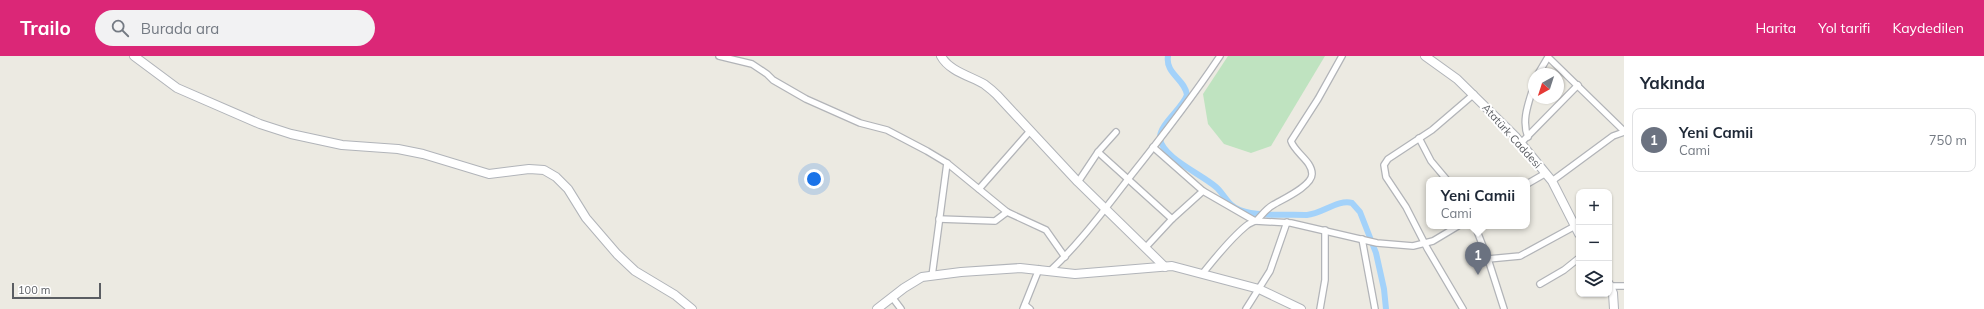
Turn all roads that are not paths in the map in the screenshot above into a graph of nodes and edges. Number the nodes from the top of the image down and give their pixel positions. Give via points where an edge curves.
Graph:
1 (134, 56) edge
2 (719, 56) edge
3 (941, 56) edge
4 (1220, 56) edge
5 (1342, 56) edge
6 (1424, 56) edge
7 (1542, 68) edge
8 (1560, 68) edge
9 (1564, 72) edge
10 (1578, 85) junction
11 (1474, 94) junction
12 (1529, 104) edge
13 (1030, 131) junction
14 (1116, 132) dead end
15 (1624, 132) edge
16 (1528, 137) junction
17 (1419, 138) junction
18 (1521, 143) junction
19 (1153, 148) junction
20 (1098, 152) junction
21 (947, 163) junction
22 (1546, 173) junction
23 (1444, 177) edge
24 (1128, 179) junction
25 (1552, 181) junction
26 (1078, 182) junction
27 (1530, 182) edge
28 (979, 189) junction
29 (1203, 191) junction
30 (1105, 210) junction
31 (1007, 212) junction
32 (939, 219) junction
33 (1172, 219) junction
34 (1255, 221) junction
35 (1287, 222) junction
36 (1576, 228) edge
37 (1453, 229) edge
38 (1476, 229) edge
39 (1325, 230) junction
40 (1576, 230) edge
41 (1364, 239) junction
42 (1425, 243) junction
43 (1146, 247) junction
44 (1065, 257) junction
45 (1488, 259) junction
46 (1576, 260) edge
47 (1165, 267) junction
48 (1039, 269) junction
49 (1051, 270) junction
50 (1203, 273) junction
51 (932, 276) junction
52 (1540, 284) dead end
53 (1612, 285) edge
54 (1624, 286) edge
55 (1259, 289) junction
56 (1612, 290) edge
57 (892, 297) junction
58 (1024, 307) edge
59 (692, 309) edge
60 (876, 309) edge
61 (901, 309) edge
62 (1030, 309) edge
63 (1246, 309) edge
64 (1301, 309) edge
65 (1320, 309) edge
66 (1374, 309) edge
67 (1463, 309) edge
68 (1504, 309) edge
69 (1614, 309) edge

1 - 59 street via 176,88 260,124 291,134 342,145 410,152 489,174 529,169 544,170 568,189 586,218 635,271 675,295
2 - 21 street via 752,64 773,80 806,99 860,123 887,130
3 - 13 street via 944,62 997,95
4 - 19 street
5 - 34 street via 1291,141 1308,163 1312,176 1307,185 1269,207
6 - 11 street, Atatürk Caddesi
7 - 8 street via 1548,57
9 - 10 street
10 - 15 street
10 - 16 street
11 - 17 street
11 - 18 street, Atatürk Caddesi
12 - 16 street via 1525,117
13 - 26 street
13 - 28 street
14 - 20 street
15 - 25 street via 1613,136
16 - 18 street
17 - 23 street via 1431,162
17 - 42 street via 1388,159 1384,165 1386,177 1406,206
18 - 22 street, Atatürk Caddesi
19 - 24 street
19 - 29 street
20 - 24 street
20 - 26 street
21 - 28 street
21 - 32 street
22 - 25 street, Atatürk Caddesi
22 - 27 street
24 - 30 street
24 - 33 street
25 - 36 street, Atatürk Caddesi
26 - 30 street
28 - 31 street
29 - 33 street
29 - 34 street
30 - 43 street
30 - 44 street
31 - 32 street via 995,221
31 - 44 street via 1046,230
32 - 51 street
33 - 43 street
34 - 35 street
34 - 50 street via 1247,224
35 - 39 street
35 - 55 street via 1270,271
37 - 42 street
38 - 45 street
39 - 41 street
39 - 65 street via 1325,280
40 - 45 street via 1520,256
41 - 42 street via 1377,243 1412,246
41 - 66 street
42 - 67 street
43 - 47 street
44 - 49 street
45 - 68 street
46 - 52 street
47 - 49 street via 1075,274
47 - 50 street via 1172,266
48 - 49 street
48 - 51 street via 1012,268
48 - 58 street
50 - 55 street
51 - 57 street via 922,277
53 - 54 street
55 - 63 street
55 - 64 street
56 - 69 street
57 - 60 street
57 - 61 street
58 - 62 street

